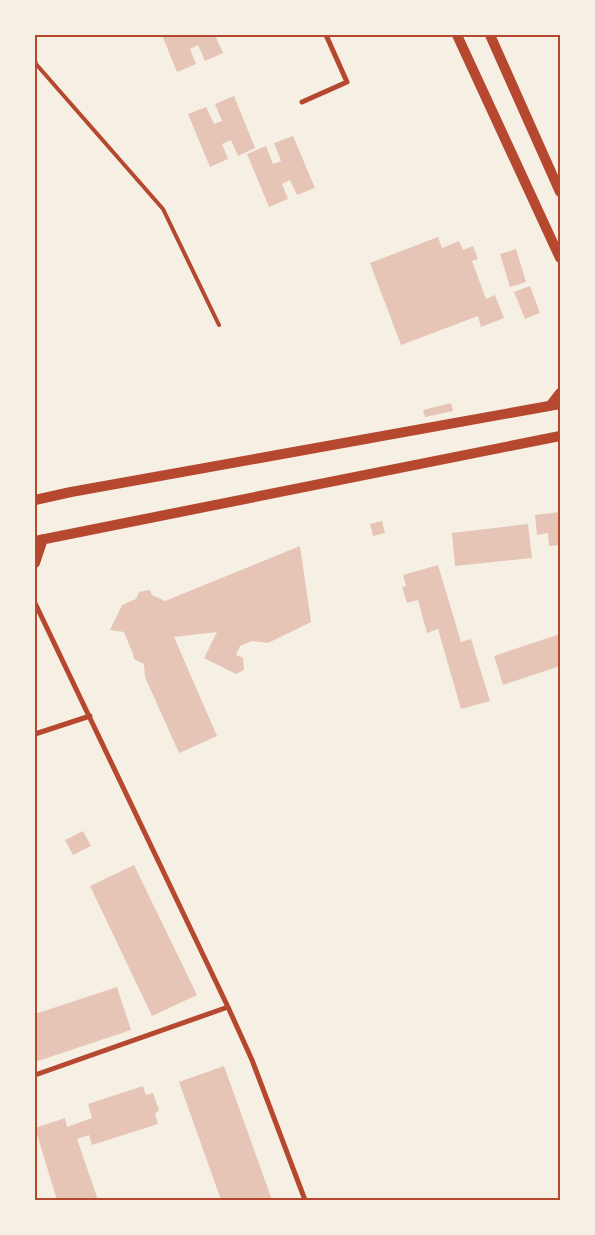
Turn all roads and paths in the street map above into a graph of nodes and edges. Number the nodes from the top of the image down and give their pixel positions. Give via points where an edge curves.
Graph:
1 (326, 35) edge
2 (457, 35) edge
3 (490, 35) edge
4 (35, 60) edge
5 (302, 102) dead end
6 (560, 192) edge
7 (560, 258) edge
8 (218, 325) dead end
9 (560, 393) edge
10 (555, 405) edge
11 (560, 436) edge
12 (35, 500) edge
13 (39, 540) edge
14 (35, 563) edge
15 (35, 602) edge
16 (90, 716) junction
17 (35, 734) edge
18 (228, 1007) junction
19 (35, 1075) edge
20 (305, 1200) edge

1 - 5 street via 347,82
2 - 7 main road
3 - 6 main road
4 - 8 lane via 163,208
9 - 10 main road
10 - 12 main road
11 - 13 main road
13 - 14 main road
15 - 16 street
16 - 17 street
16 - 18 street
18 - 19 street
18 - 20 street via 252,1060

